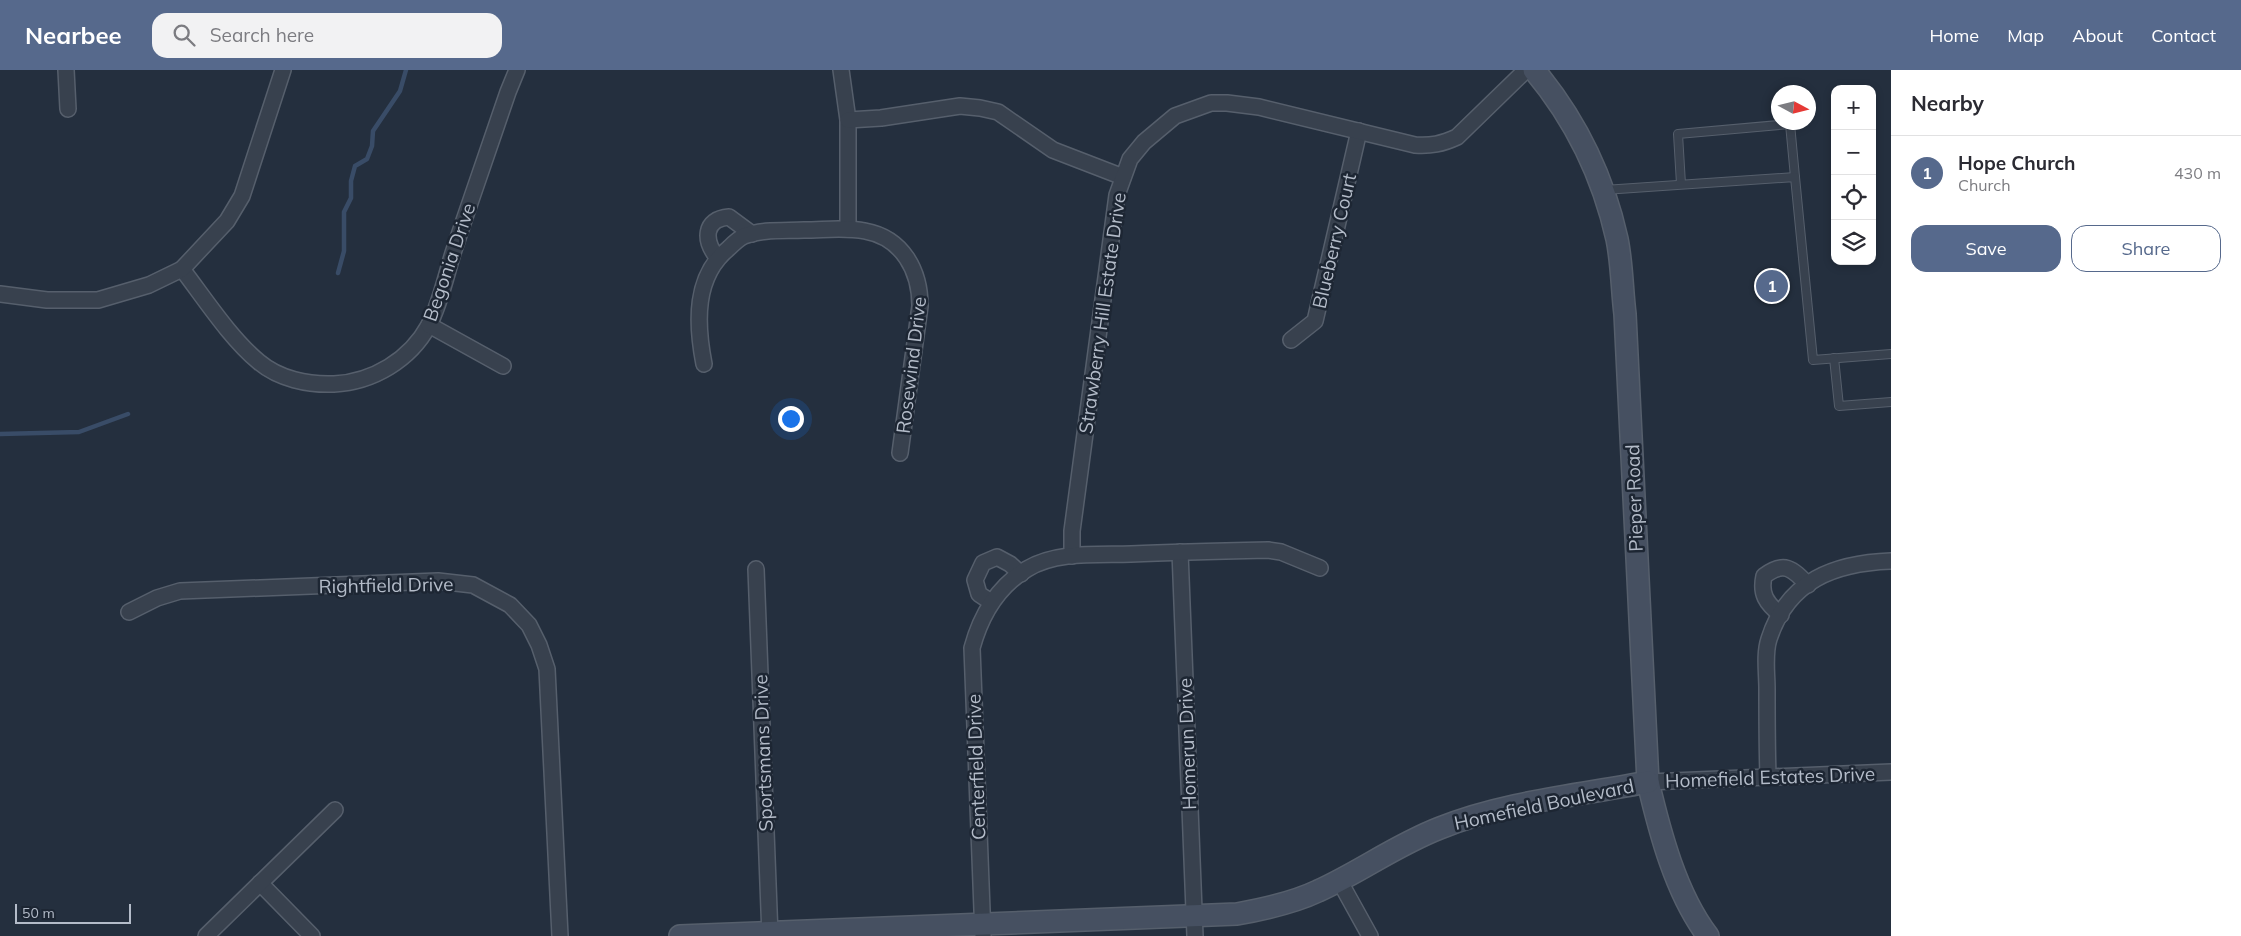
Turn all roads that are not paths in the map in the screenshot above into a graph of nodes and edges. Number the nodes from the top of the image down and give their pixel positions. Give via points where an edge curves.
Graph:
1 (66, 70) edge
2 (282, 70) edge
3 (518, 70) edge
4 (841, 70) edge
5 (1526, 70) edge
6 (1534, 70) edge
7 (68, 108) dead end
8 (848, 120) junction
9 (1359, 132) junction
10 (1123, 177) junction
11 (1795, 177) junction
12 (1681, 184) junction
13 (1602, 190) junction
14 (848, 229) junction
15 (746, 236) junction
16 (717, 257) junction
17 (182, 269) junction
18 (0, 294) edge
19 (429, 325) junction
20 (1291, 340) dead end
21 (1891, 354) edge
22 (1834, 358) junction
23 (704, 364) dead end
24 (503, 366) dead end
25 (1891, 402) edge
26 (900, 453) dead end
27 (1180, 552) junction
28 (1072, 556) junction
29 (1891, 561) edge
30 (1320, 568) dead end
31 (756, 570) dead end
32 (1021, 574) junction
33 (1808, 584) junction
34 (991, 602) junction
35 (129, 612) dead end
36 (1781, 615) junction
37 (1891, 772) edge
38 (1768, 776) junction
39 (1648, 782) junction
40 (335, 810) dead end
41 (1339, 880) junction
42 (260, 883) junction
43 (1195, 926) edge
44 (983, 930) edge
45 (770, 934) edge
46 (206, 936) edge
47 (312, 936) edge
48 (560, 936) edge
49 (680, 936) edge
50 (1370, 936) edge
51 (1708, 936) edge

1 - 7 street
2 - 17 street via 242,196 227,222
3 - 19 street, Begonia Drive via 504,101
4 - 8 street
5 - 9 street, Strawberry Hill Estate Drive via 1457,137 1444,143 1414,145
6 - 13 street, Pieper Road via 1559,100 1583,142
8 - 10 street via 960,106 980,108 998,112 1052,150
8 - 14 street
9 - 10 street, Strawberry Hill Estate Drive via 1259,108 1211,103 1175,116 1157,130 1130,160
9 - 20 street, Blueberry Court via 1315,321
10 - 28 street, Strawberry Hill Estate Drive via 1114,220 1072,531
11 - 12 lane
11 - 12 lane via 1790,124 1678,134
11 - 22 lane via 1813,360
12 - 13 lane
13 - 39 street, Pieper Road via 1617,240 1625,314
14 - 15 street, Rosewind Drive via 762,232
14 - 26 street, Rosewind Drive via 882,235 906,255 920,287
15 - 16 street
15 - 16 street via 729,217 713,223 707,234 708,246
16 - 23 street via 705,277 699,310 699,338
17 - 18 street via 148,285 98,300 55,301
17 - 19 street, Begonia Drive via 248,352 261,364 301,382 325,384 366,379 402,358
19 - 24 street
21 - 22 lane
22 - 25 lane via 1839,406
27 - 28 street, Centerfield Drive
27 - 30 street, Centerfield Drive via 1268,550
27 - 43 street, Homerun Drive
28 - 32 street, Centerfield Drive via 1028,568
29 - 33 street via 1843,566
31 - 45 street, Sportsmans Drive
32 - 34 street, Centerfield Drive
32 - 34 street via 996,558 984,563 975,580 979,594
33 - 36 street via 1796,592
33 - 36 street via 1797,573 1784,567 1775,567 1764,576 1761,588 1766,601
34 - 44 street, Centerfield Drive via 972,648
35 - 48 street, Rightfield Drive via 180,591 438,581 472,585 510,605 529,625 547,669
36 - 38 street via 1769,640 1766,669
37 - 38 street, Homefield Estates Drive
38 - 39 street, Homefield Estates Drive
39 - 41 street, Homefield Boulevard via 1479,815 1408,841
39 - 51 street, Pieper Road via 1659,830 1678,881
40 - 42 street
41 - 43 street, Homefield Boulevard via 1318,892
41 - 50 street
42 - 46 street
42 - 47 street
43 - 44 street, Homefield Boulevard
44 - 45 street, Homefield Boulevard
45 - 49 street, Homefield Boulevard

